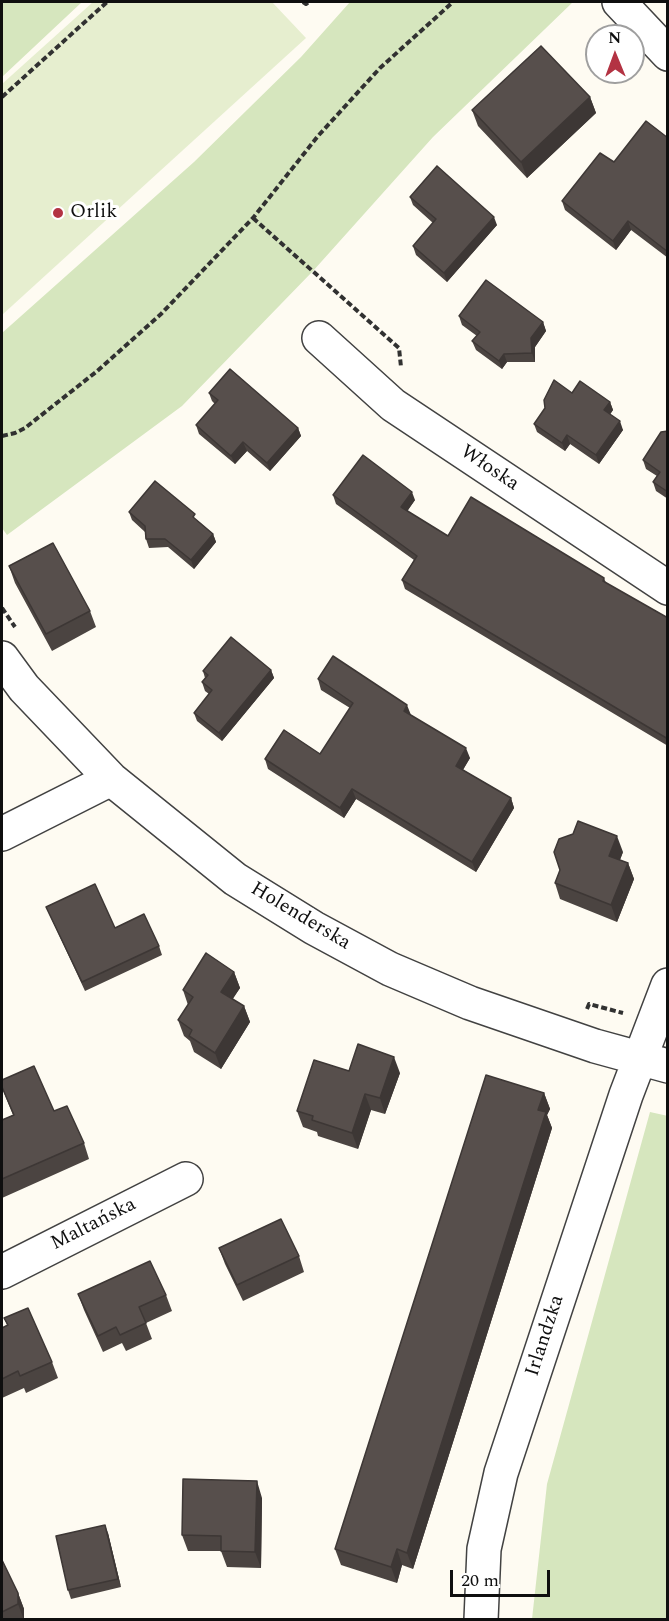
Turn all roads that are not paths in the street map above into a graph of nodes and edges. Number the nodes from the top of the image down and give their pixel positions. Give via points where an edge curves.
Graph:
1 (619, 2) edge
2 (668, 54) edge
3 (319, 338) dead end
4 (668, 588) edge
5 (2, 658) edge
6 (111, 779) junction
7 (2, 834) edge
8 (668, 985) edge
9 (655, 1062) edge
10 (186, 1179) dead end
11 (2, 1272) edge
12 (481, 1620) edge

1 - 2 street
3 - 4 street, Włoska via 393,405
5 - 6 street, Holenderska via 24,688
6 - 7 street
6 - 9 street, Holenderska via 235,879 390,969 470,1003
8 - 9 street
9 - 12 street, Irlandzka via 626,1095 501,1473 484,1549
10 - 11 street, Maltańska

